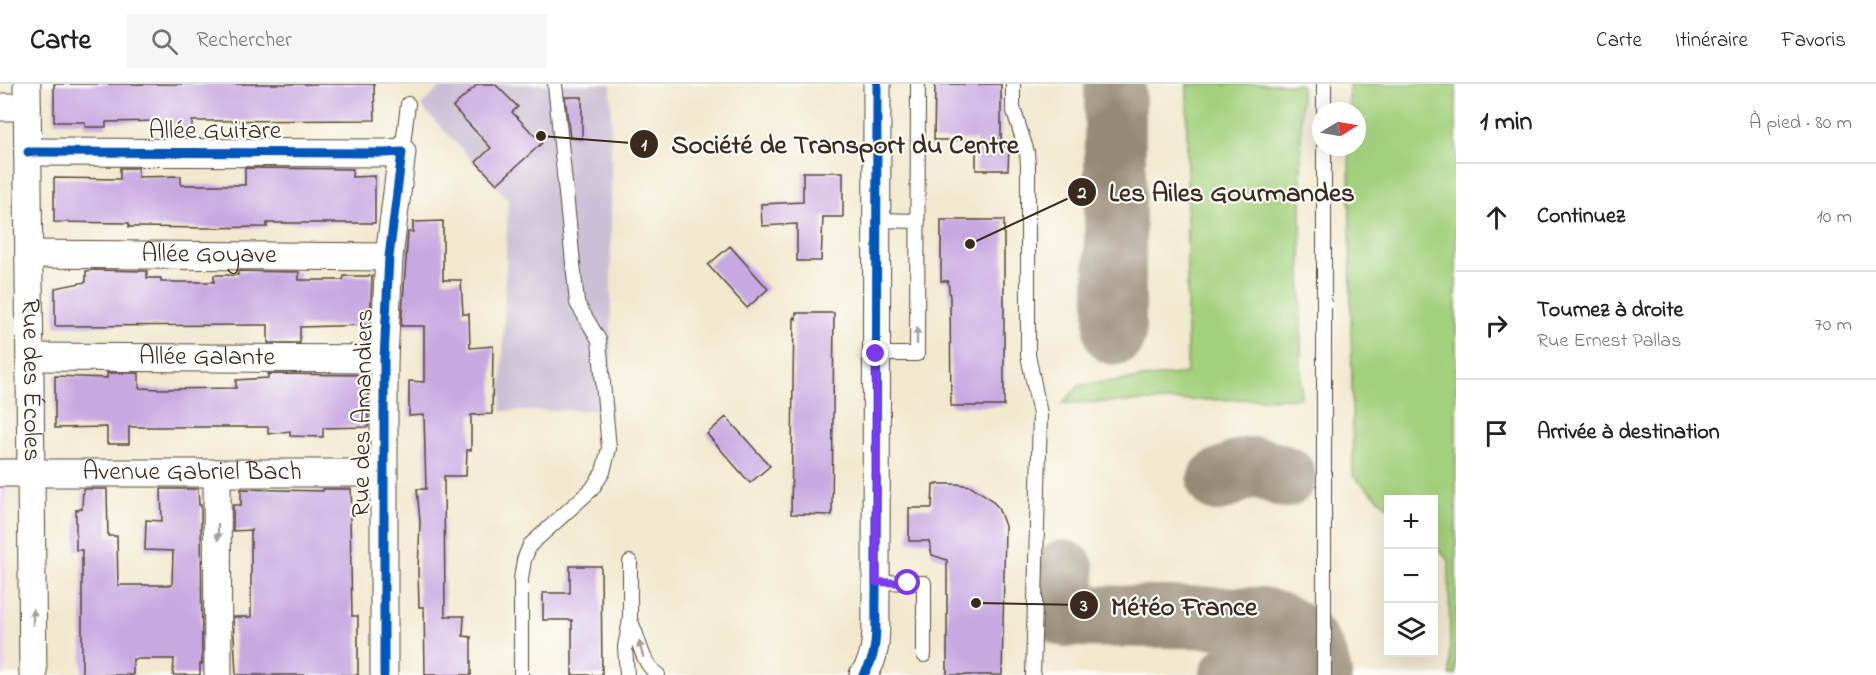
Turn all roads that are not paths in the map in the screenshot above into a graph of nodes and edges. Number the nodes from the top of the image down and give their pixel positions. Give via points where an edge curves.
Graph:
1 (555, 84) edge
2 (877, 84) edge
3 (918, 84) edge
4 (1013, 84) edge
5 (1324, 84) edge
6 (27, 96) edge
7 (1324, 102) edge
8 (408, 104) dead end
9 (0, 107) edge
10 (28, 152) junction
11 (402, 152) junction
12 (1324, 156) edge
13 (877, 220) junction
14 (918, 221) junction
15 (29, 254) junction
16 (389, 257) junction
17 (876, 354) junction
18 (30, 357) junction
19 (384, 359) junction
20 (32, 473) junction
21 (217, 473) junction
22 (383, 473) junction
23 (0, 474) edge
24 (630, 562) dead end
25 (876, 582) junction
26 (630, 620) junction
27 (924, 655) dead end
28 (33, 675) edge
29 (218, 675) edge
30 (384, 675) edge
31 (521, 675) edge
32 (627, 675) edge
33 (658, 675) edge
34 (863, 675) edge
35 (1033, 675) edge
36 (1324, 675) edge

1 - 31 lane via 577,303 599,340 609,448 603,472 592,489 530,545 524,560
2 - 13 street
3 - 14 lane
4 - 35 lane via 1013,108 1028,165 1028,355 1040,414
5 - 7 lane
6 - 9 street
6 - 10 street, Rue des Écoles
8 - 11 lane, Rue des Amandiers
10 - 11 street, Allée Guitare
10 - 15 street, Rue des Écoles
11 - 16 street, Rue des Amandiers
12 - 36 lane
13 - 14 lane
13 - 17 street
17 -> 14 lane via 917,354
15 - 16 street, Allée Goyave
15 - 18 street, Rue des Écoles
16 - 19 street, Rue des Amandiers
17 - 25 street
18 - 19 street, Allée Galante
18 - 20 street, Rue des Écoles
19 - 22 street, Rue des Amandiers
20 - 21 street, Avenue Gabriel Bach
20 - 23 street, Avenue Gabriel Bach
28 -> 20 street, Rue des Écoles
21 - 22 street, Avenue Gabriel Bach
21 -> 29 street
22 - 30 street, Rue des Amandiers
24 - 26 lane
25 - 27 lane via 924,583
25 - 34 street via 875,645 872,661
26 - 32 lane via 625,647
33 -> 26 lane via 644,659

